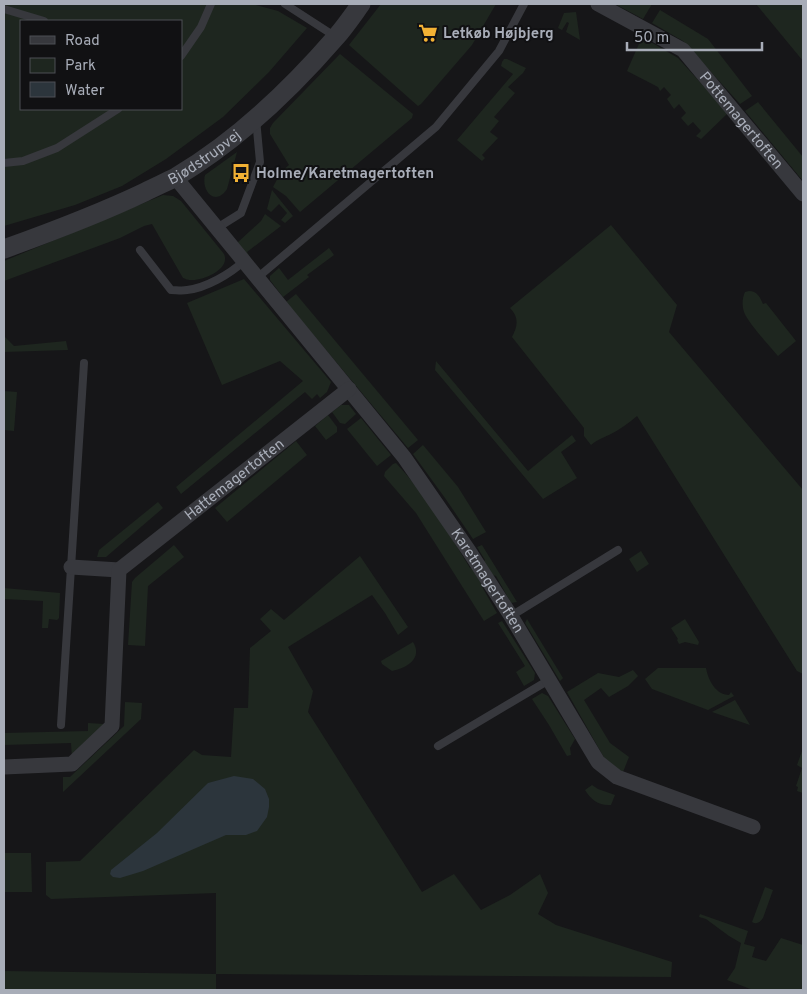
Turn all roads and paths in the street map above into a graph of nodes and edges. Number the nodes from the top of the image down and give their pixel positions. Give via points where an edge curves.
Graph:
1 (210, 4) edge
2 (285, 4) edge
3 (361, 4) edge
4 (524, 4) edge
5 (598, 4) edge
6 (4, 10) edge
7 (40, 20) edge
8 (336, 37) junction
9 (182, 55) edge
10 (116, 110) edge
11 (256, 118) junction
12 (4, 163) edge
13 (175, 177) junction
14 (803, 194) edge
15 (217, 228) junction
16 (4, 249) edge
17 (140, 250) dead end
18 (244, 261) junction
19 (257, 278) junction
20 (84, 363) dead end
21 (349, 389) junction
22 (618, 550) dead end
23 (71, 567) junction
24 (119, 570) junction
25 (511, 616) junction
26 (549, 680) junction
27 (61, 725) dead end
28 (438, 746) dead end
29 (4, 767) edge
30 (753, 827) dead end

1 - 9 lane via 201,27
2 - 8 lane
3 - 8 street, Bjødstrupvej
4 - 19 lane via 499,51 436,127
5 - 14 street, Pottemagertoften via 683,50
6 - 7 lane
8 - 11 street, Bjødstrupvej
10 - 12 lane via 57,148
11 - 13 street, Bjødstrupvej
11 - 15 lane via 260,162 240,213
13 - 15 street, Karetmagertoften
13 - 16 street, Bjødstrupvej via 65,227
15 - 18 street, Karetmagertoften
17 - 18 lane via 171,290 188,290 207,284 222,278
18 - 19 street, Karetmagertoften
19 - 21 street, Karetmagertoften
20 - 23 lane
21 - 24 street, Hattemagertoften
21 - 25 street, Karetmagertoften via 404,456
22 - 25 lane
23 - 24 street
23 - 27 lane
24 - 29 street via 112,726 72,764
25 - 26 street, Karetmagertoften
26 - 28 lane
26 - 30 street, Karetmagertoften via 598,762 617,777

